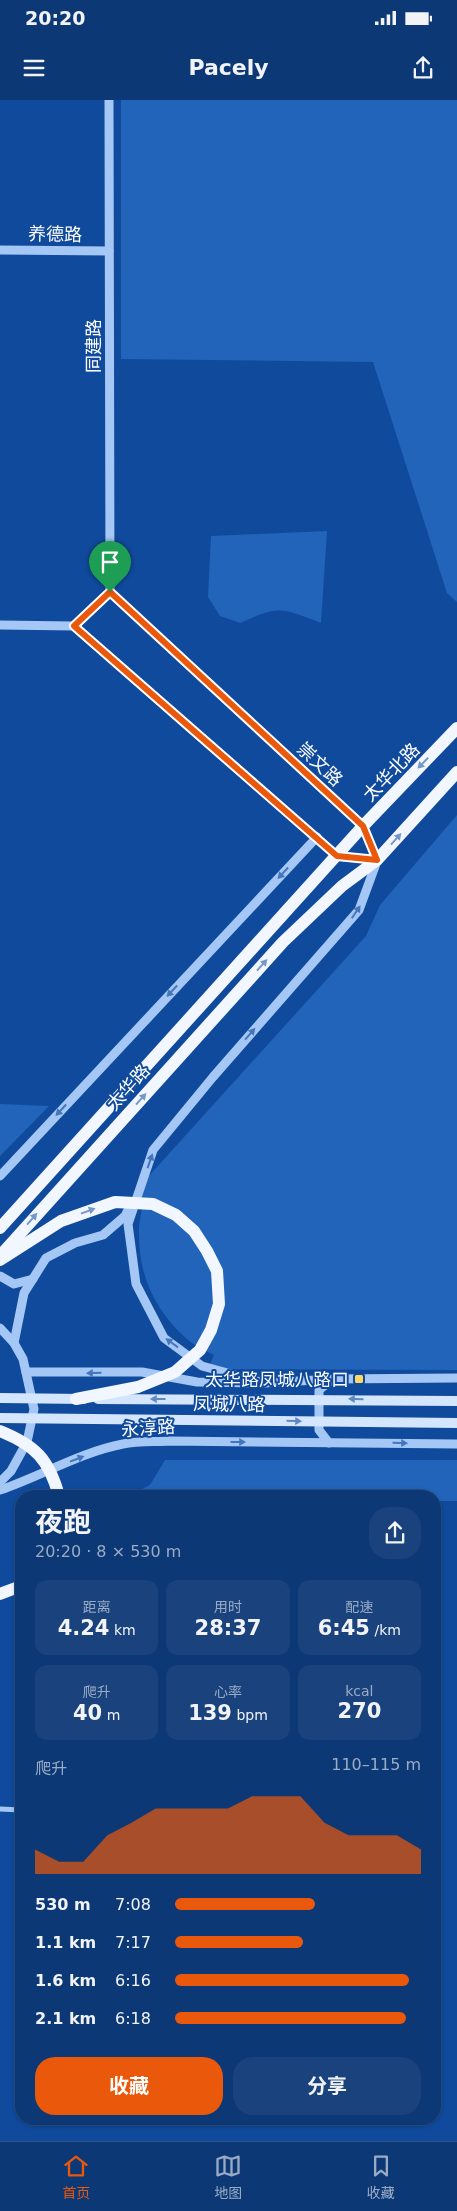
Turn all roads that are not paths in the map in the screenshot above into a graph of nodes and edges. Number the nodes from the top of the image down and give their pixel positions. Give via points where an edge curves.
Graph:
1 (109, 100) edge
2 (0, 250) edge
3 (109, 251) junction
4 (110, 592) junction
5 (0, 625) edge
6 (74, 626) junction
7 (457, 728) edge
8 (457, 772) edge
9 (363, 826) junction
10 (317, 837) junction
11 (337, 856) junction
12 (377, 860) junction
13 (270, 930) joint
14 (0, 1176) edge
15 (142, 1184) junction
16 (0, 1228) edge
17 (0, 1256) edge
18 (0, 1260) edge
19 (0, 1276) edge
20 (33, 1279) junction
21 (0, 1328) edge
22 (14, 1343) junction
23 (26, 1372) junction
24 (457, 1378) edge
25 (333, 1379) junction
26 (264, 1383) junction
27 (0, 1398) edge
28 (76, 1399) junction
29 (457, 1401) edge
30 (0, 1418) edge
31 (457, 1423) edge
32 (0, 1430) edge
33 (329, 1443) junction
34 (457, 1444) edge
35 (0, 1482) edge
36 (0, 1490) edge
37 (57, 1490) edge
38 (15, 1588) edge
39 (0, 1594) edge
40 (0, 1809) edge
41 (15, 1810) edge

1 - 3 street, 同建路
2 - 3 street, 养德路
3 - 4 street, 同建路
4 - 6 street
4 - 9 street, 崇文路
5 - 6 street
6 - 10 street
7 -> 9 main road, 太华北路
12 -> 8 main road
9 - 11 main road, 太华北路
9 - 12 street, 崇文路
10 - 11 street
10 -> 14 street
11 - 12 street
11 - 13 main road, 太华北路
15 -> 12 street via 153,1150 359,910
17 -> 12 main road, 太华路 via 283,942 342,886
13 - 16 main road, 太华路
15 - 20 street via 125,1216 103,1235 75,1243 46,1258
26 -> 15 street via 202,1366 164,1338 136,1284 128,1224
18 -> 28 main road, bridge via 61,1221 115,1202 153,1204 176,1215 194,1231 207,1251 217,1271 219,1304 211,1330 200,1350 175,1372 138,1387
19 - 20 street via 14,1284
20 - 22 street via 24,1293
21 - 22 street
22 - 23 street
26 -> 23 street via 197,1382 142,1372
23 - 35 street via 34,1409 27,1442 11,1471
24 - 25 street
25 - 26 street
25 - 33 street via 319,1390 319,1430
27 - 28 main road, 凤城八路, bridge
29 -> 28 main road, 凤城八路, bridge
30 -> 31 main road, 凤城八路, bridge
32 - 37 main road, bridge via 38,1452 50,1469
33 -> 34 street, 永淳路
36 -> 33 street, 永淳路 via 34,1479 77,1458 124,1444 170,1441
38 - 39 main road
40 - 41 street

